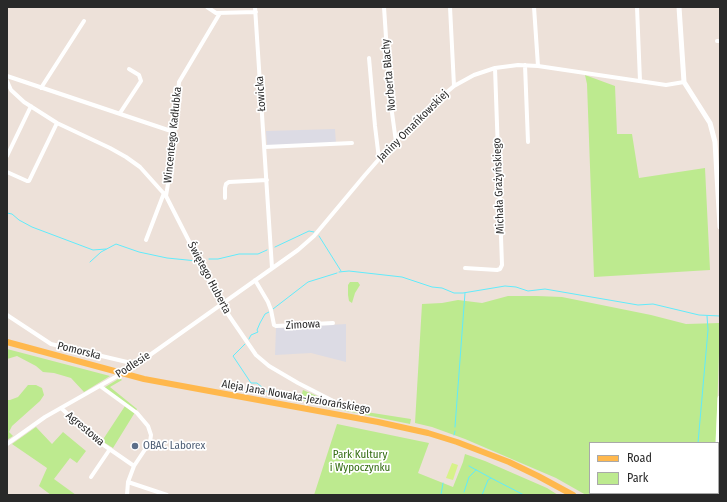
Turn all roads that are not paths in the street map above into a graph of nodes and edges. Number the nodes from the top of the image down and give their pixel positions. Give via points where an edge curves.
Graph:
1 (207, 7) edge
2 (384, 7) edge
3 (450, 7) edge
4 (534, 7) edge
5 (637, 7) edge
6 (678, 7) edge
7 (255, 9) edge
8 (220, 13) junction
9 (84, 21) dead end
10 (369, 58) dead end
11 (525, 65) junction
12 (538, 66) junction
13 (495, 68) junction
14 (129, 69) dead end
15 (7, 76) edge
16 (7, 81) edge
17 (640, 81) junction
18 (684, 82) junction
19 (454, 86) junction
20 (42, 88) junction
21 (31, 106) junction
22 (120, 113) junction
23 (57, 123) junction
24 (174, 132) junction
25 (396, 142) junction
26 (528, 142) dead end
27 (352, 143) dead end
28 (265, 147) junction
29 (7, 156) edge
30 (380, 159) junction
31 (7, 172) edge
32 (267, 180) junction
33 (718, 186) edge
34 (165, 194) junction
35 (225, 198) dead end
36 (720, 227) edge
37 (146, 240) dead end
38 (272, 268) junction
39 (465, 268) dead end
40 (255, 280) junction
41 (221, 304) junction
42 (7, 315) edge
43 (334, 323) dead end
44 (7, 342) edge
45 (133, 367) junction
46 (100, 386) junction
47 (720, 398) edge
48 (343, 406) dead end
49 (61, 408) junction
50 (718, 442) edge
51 (7, 444) edge
52 (110, 449) junction
53 (134, 466) junction
54 (91, 477) dead end
55 (128, 482) junction
56 (127, 495) edge
57 (167, 495) edge
58 (573, 495) edge

1 - 8 street
2 - 25 street, Norberta Blachy via 390,98
3 - 19 street
4 - 12 street
5 - 17 street
6 - 18 street
7 - 8 street
7 - 28 street, Łowicka
8 - 24 street, Wincentego Kadłubka via 179,82
9 - 20 street
10 - 30 street
11 - 12 street, Janiny Omańkowskiej
11 - 13 street, Janiny Omańkowskiej
11 - 26 street
12 - 17 street, Janiny Omańkowskiej
13 - 19 street, Janiny Omańkowskiej via 474,75
13 - 39 street, Michała Grażyńskiego via 502,265 497,270
14 - 22 street via 139,75 141,81
15 - 20 street
16 - 21 street, Świętego Huberta via 11,90
17 - 18 street, Janiny Omańkowskiej via 666,85
18 - 33 street via 713,130
19 - 25 street, Janiny Omańkowskiej
20 - 22 street
21 - 23 street, Świętego Huberta
21 - 29 street
22 - 24 street
23 - 31 street via 29,181
23 - 34 street, Świętego Huberta via 126,157 140,167
24 - 34 street, Wincentego Kadłubka via 168,188
25 - 30 street, Janiny Omańkowskiej
27 - 28 street
28 - 32 street, Łowicka
30 - 38 street, Janiny Omańkowskiej via 314,236
32 - 35 street via 229,182 226,184
32 - 38 street, Łowicka
33 - 36 street
34 - 37 street
34 - 41 street, Świętego Huberta
38 - 40 street, Janiny Omańkowskiej
40 - 41 street, Podlesie
40 - 43 street, Zimowa via 268,302 274,325
41 - 45 street, Podlesie
41 - 48 street, Świętego Huberta via 263,362 298,384
42 - 45 street, Pomorska via 51,344 127,362
44 - 58 main road, Aleja Jana Nowaka-Jeziorańskiego via 188,388 428,433 509,462
45 - 46 street, Podlesie
46 - 49 street, Podlesie
46 - 53 street via 137,413 148,426 150,442
47 - 50 street
49 - 51 street, Podlesie
49 - 52 street, Agrestowa
52 - 53 street, Agrestowa
52 - 54 street, Agrestowa
53 - 55 street
55 - 56 street
55 - 57 street

